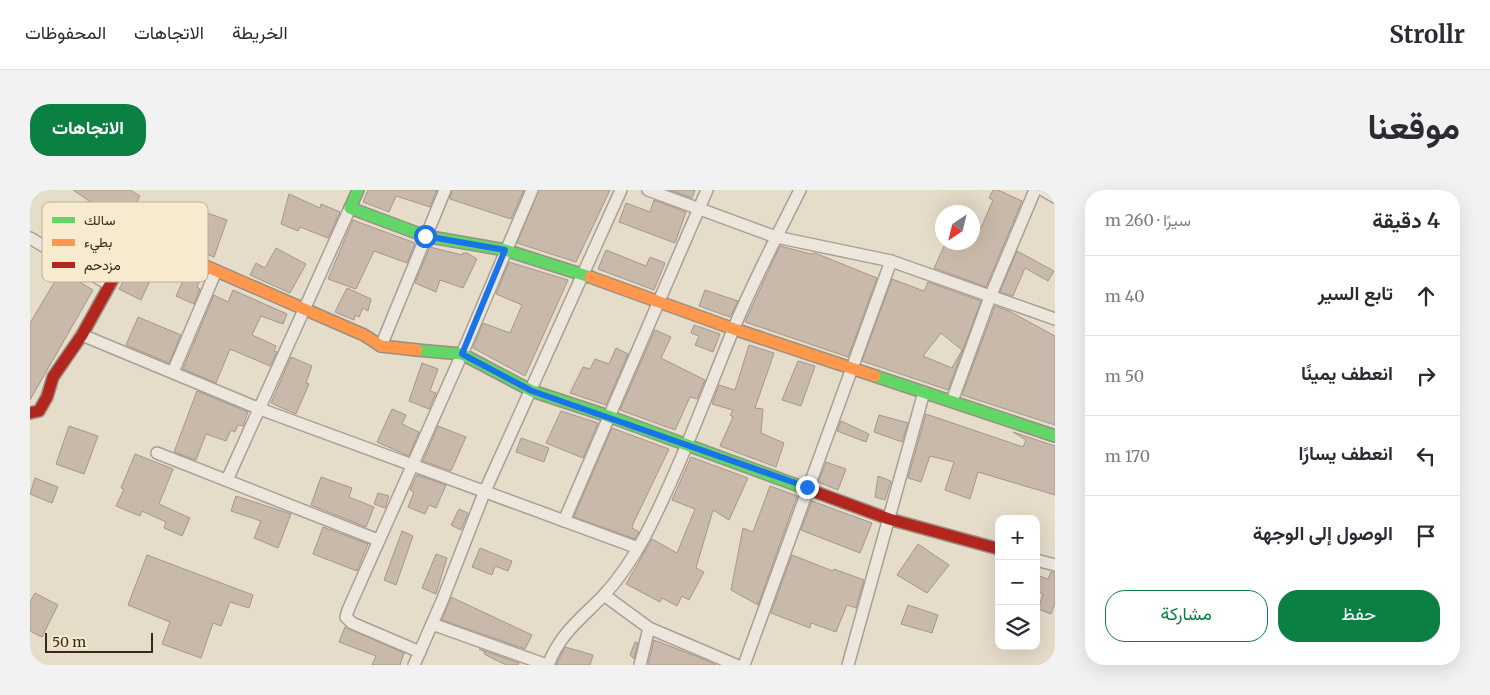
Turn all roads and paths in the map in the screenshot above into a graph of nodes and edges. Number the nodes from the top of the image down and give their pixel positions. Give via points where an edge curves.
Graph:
1 (358, 190) edge
2 (444, 190) edge
3 (532, 190) edge
4 (621, 190) edge
5 (648, 190) edge
6 (707, 190) edge
7 (800, 190) edge
8 (1035, 190) edge
9 (1043, 190) edge
10 (1055, 197) edge
11 (350, 208) junction
12 (699, 208) junction
13 (425, 236) junction
14 (776, 237) junction
15 (30, 238) edge
16 (42, 245) edge
17 (505, 250) junction
18 (891, 261) junction
19 (208, 267) edge
20 (216, 271) junction
21 (584, 274) junction
22 (105, 282) edge
23 (112, 282) edge
24 (110, 285) junction
25 (990, 297) junction
26 (659, 302) junction
27 (303, 310) junction
28 (1055, 319) edge
29 (734, 328) junction
30 (82, 335) junction
31 (380, 346) junction
32 (462, 354) junction
33 (852, 368) junction
34 (173, 372) junction
35 (532, 391) junction
36 (924, 392) junction
37 (952, 401) junction
38 (260, 408) junction
39 (30, 413) edge
40 (608, 416) junction
41 (1055, 436) edge
42 (687, 444) junction
43 (157, 453) dead end
44 (412, 465) junction
45 (227, 480) junction
46 (807, 487) junction
47 (484, 493) junction
48 (889, 519) junction
49 (564, 521) junction
50 (378, 540) junction
51 (638, 548) junction
52 (995, 548) edge
53 (1040, 561) edge
54 (1055, 565) edge
55 (604, 595) junction
56 (432, 624) junction
57 (649, 628) junction
58 (420, 652) junction
59 (414, 665) edge
60 (547, 665) edge
61 (640, 665) edge
62 (736, 665) edge
63 (744, 665) edge
64 (848, 665) edge

1 - 11 street
2 - 13 street
3 - 17 street
4 - 21 street
5 - 12 street
6 - 12 street
7 - 14 street
8 - 25 street
9 - 10 street
11 - 13 street
11 - 27 street
12 - 14 street
12 - 26 street
13 - 17 street
13 - 31 street
14 - 18 street
14 - 29 street
15 - 16 street
17 - 21 street
17 - 32 street
18 - 25 street
18 - 33 street
19 - 20 street
20 - 27 street
20 - 34 street
21 - 26 street
21 - 35 street
22 - 24 street
23 - 24 street
24 - 30 street
25 - 28 street
25 - 37 street
26 - 29 street
26 - 40 street
27 - 31 street via 364,335
27 - 38 street
29 - 33 street
29 - 42 street
30 - 34 street
30 - 39 street via 53,377 39,411
31 - 32 street
32 - 35 street
32 - 44 street
33 - 36 street
33 - 46 street
34 - 38 street
35 - 40 street
35 - 47 street
36 - 37 street
36 - 48 street
37 - 41 street
38 - 44 street
38 - 45 street
40 - 42 street
40 - 49 street
42 - 46 street
42 - 51 street
43 - 45 street
44 - 47 street
44 - 50 street
45 - 50 street
46 - 48 street
46 - 63 street
47 - 49 street
47 - 56 street
48 - 52 street
48 - 64 street
49 - 51 street
50 - 58 street via 346,617 352,623
51 - 55 street
53 - 54 street
55 - 57 street
55 - 60 street via 572,624
56 - 58 street
56 - 60 street
57 - 61 street
57 - 62 street
58 - 59 street

